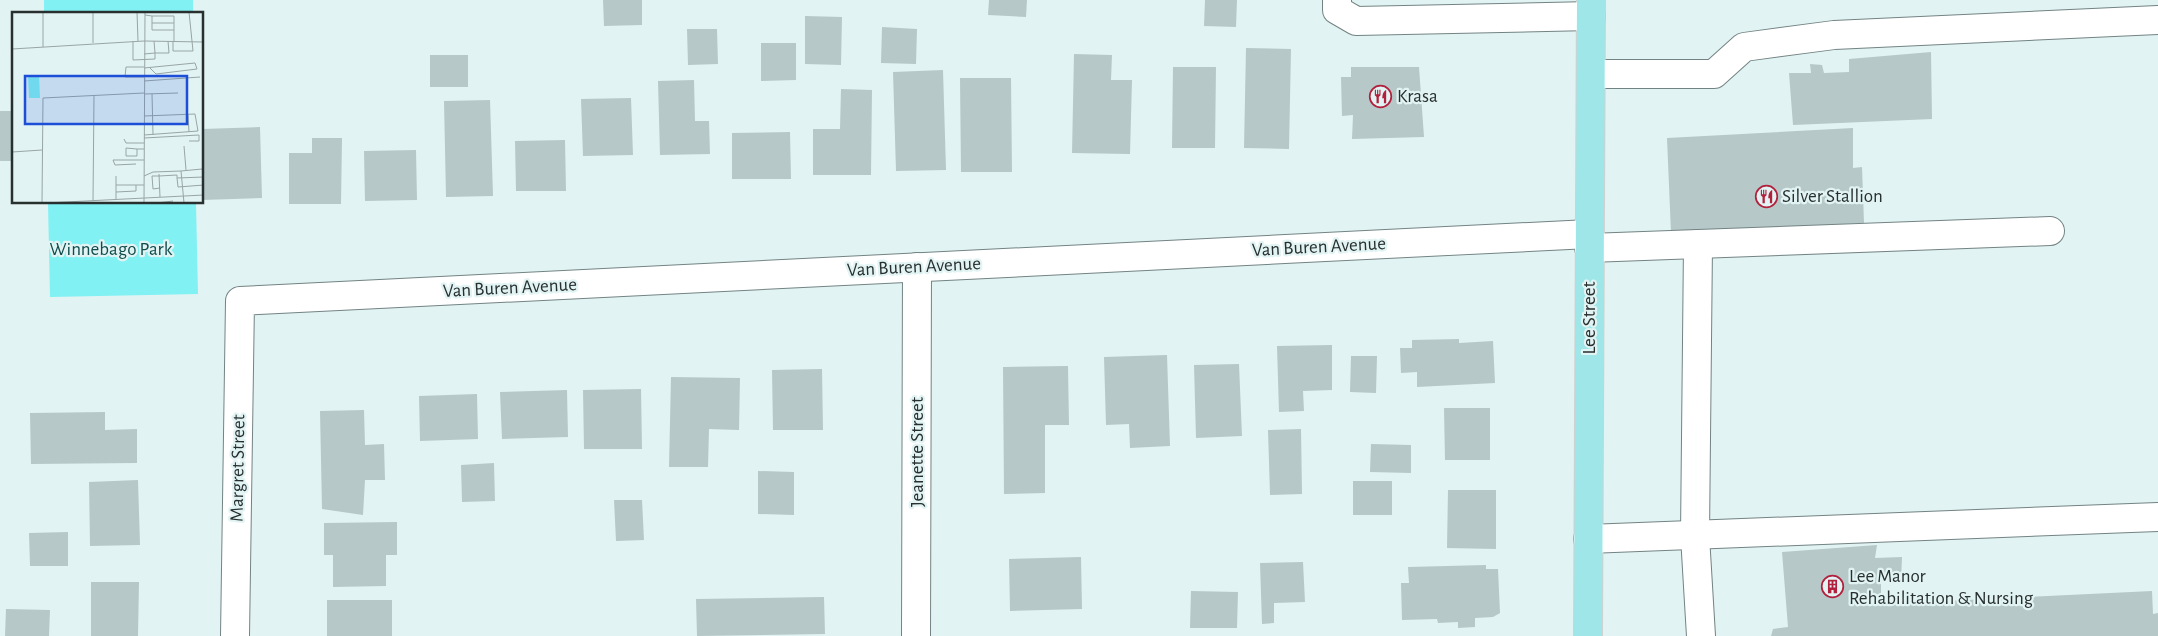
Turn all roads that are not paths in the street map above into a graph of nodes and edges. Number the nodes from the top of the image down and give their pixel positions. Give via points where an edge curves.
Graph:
1 (1337, 0) edge
2 (1591, 8) edge
3 (2158, 20) edge
4 (1591, 74) junction
5 (2050, 231) dead end
6 (1589, 241) junction
7 (1698, 244) junction
8 (918, 267) junction
9 (240, 301) joint
10 (2158, 517) edge
11 (1694, 536) junction
12 (1588, 539) junction
13 (235, 636) edge
14 (916, 636) edge
15 (1588, 636) edge
16 (1701, 636) edge

1 - 2 street via 1337,10 1356,21
2 - 4 main road, Lee Street
3 - 4 street via 1834,35 1744,47 1714,74
4 - 6 main road, Lee Street
5 - 7 street, Van Buren Avenue
6 - 7 street, Van Buren Avenue
6 - 8 street, Van Buren Avenue
6 - 12 main road, Lee Street
7 - 11 street
8 - 9 street, Van Buren Avenue
8 - 14 street, Jeanette Street
9 - 13 street, Margret Street
10 - 11 street
11 - 12 street
11 - 16 street
12 - 15 main road, Lee Street

